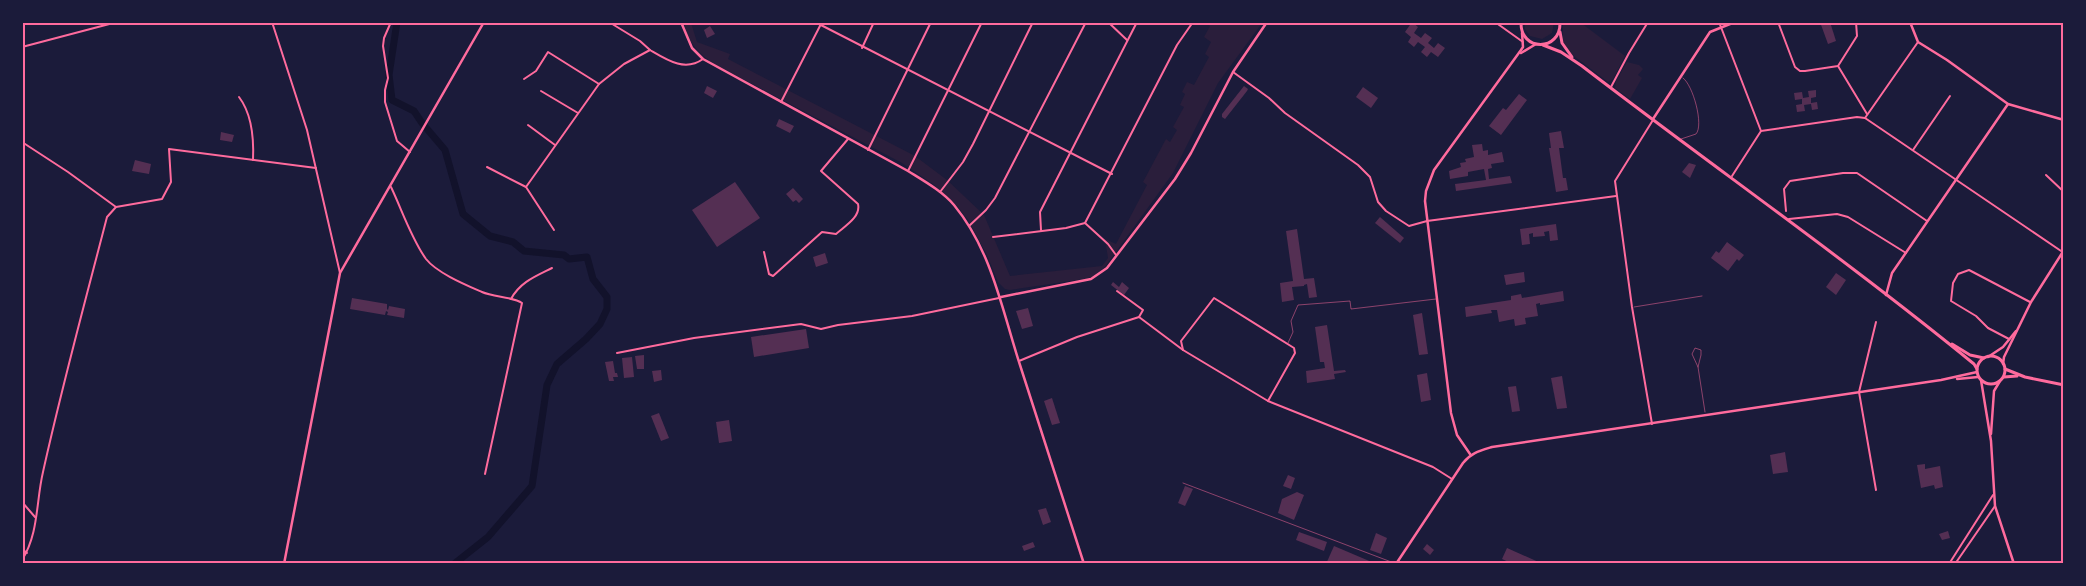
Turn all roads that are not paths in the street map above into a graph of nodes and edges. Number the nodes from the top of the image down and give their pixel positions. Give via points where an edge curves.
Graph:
1 (117, 22) edge
2 (272, 22) edge
3 (391, 22) edge
4 (484, 22) edge
5 (609, 22) edge
6 (681, 22) edge
7 (815, 22) edge
8 (874, 22) edge
9 (931, 22) edge
10 (982, 22) edge
11 (1033, 22) edge
12 (1086, 22) edge
13 (1108, 22) edge
14 (1137, 22) edge
15 (1193, 22) edge
16 (1267, 22) edge
17 (1495, 22) edge
18 (1521, 22) edge
19 (1560, 22) edge
20 (1648, 22) edge
21 (1719, 22) edge
22 (1735, 22) edge
23 (1778, 22) edge
24 (1856, 22) edge
25 (1910, 22) edge
26 (821, 24) edge
27 (1560, 28) junction
28 (1720, 28) junction
29 (1522, 32) junction
30 (1127, 40) junction
31 (1523, 42) junction
32 (1918, 42) junction
33 (1536, 44) junction
34 (1544, 45) junction
35 (22, 47) edge
36 (862, 48) junction
37 (650, 50) junction
38 (1516, 58) junction
39 (703, 59) junction
40 (1582, 66) junction
41 (1838, 66) junction
42 (908, 70) junction
43 (1233, 72) junction
44 (1680, 77) junction
45 (524, 79) dead end
46 (599, 84) junction
47 (1610, 88) junction
48 (949, 90) junction
49 (541, 91) dead end
50 (1950, 96) dead end
51 (239, 97) dead end
52 (781, 102) junction
53 (2008, 104) junction
54 (990, 111) junction
55 (578, 113) junction
56 (1867, 114) junction
57 (1865, 118) junction
58 (1653, 120) junction
59 (2064, 120) edge
60 (528, 125) dead end
61 (1761, 131) junction
62 (1030, 132) junction
63 (848, 139) junction
64 (1680, 140) junction
65 (22, 142) edge
66 (555, 145) junction
67 (868, 150) junction
68 (1912, 150) junction
69 (410, 152) junction
70 (1070, 152) junction
71 (253, 160) junction
72 (316, 168) junction
73 (487, 168) dead end
74 (908, 171) junction
75 (1112, 174) junction
76 (2046, 175) dead end
77 (1732, 176) dead end
78 (1956, 179) junction
79 (391, 187) junction
80 (526, 188) junction
81 (940, 192) junction
82 (2064, 192) edge
83 (1616, 196) junction
84 (116, 207) junction
85 (1786, 211) dead end
86 (1786, 220) junction
87 (1427, 221) junction
88 (1928, 221) junction
89 (1085, 223) junction
90 (969, 226) junction
91 (554, 230) dead end
92 (1041, 230) junction
93 (992, 237) dead end
94 (2063, 251) edge
95 (764, 252) dead end
96 (1906, 252) junction
97 (1117, 257) junction
98 (552, 268) dead end
99 (340, 274) junction
100 (1117, 291) dead end
101 (1886, 295) junction
102 (1702, 296) dead end
103 (1001, 297) junction
104 (510, 299) junction
105 (1438, 299) junction
106 (2031, 302) junction
107 (1632, 307) junction
108 (1139, 317) junction
109 (1876, 322) dead end
110 (2020, 326) junction
111 (1936, 333) junction
112 (2009, 339) junction
113 (1288, 343) junction
114 (1183, 350) junction
115 (617, 353) dead end
116 (1986, 357) junction
117 (1019, 362) junction
118 (2003, 364) junction
119 (1698, 367) junction
120 (2005, 369) junction
121 (1977, 370) junction
122 (2003, 377) junction
123 (2025, 377) junction
124 (1980, 378) junction
125 (1940, 380) junction
126 (2000, 381) junction
127 (2064, 385) edge
128 (1860, 392) junction
129 (1268, 401) junction
130 (1706, 416) junction
131 (1652, 424) junction
132 (1991, 441) junction
133 (1470, 454) junction
134 (485, 474) dead end
135 (1452, 478) junction
136 (1183, 483) dead end
137 (1876, 490) dead end
138 (1993, 495) junction
139 (22, 502) edge
140 (1995, 506) junction
141 (35, 517) junction
142 (22, 549) edge
143 (27, 552) junction
144 (22, 560) edge
145 (1397, 563) edge
146 (284, 564) edge
147 (1084, 564) edge
148 (1402, 564) edge
149 (1949, 564) edge
150 (1955, 564) edge
151 (2014, 564) edge

1 - 35 street
2 - 72 street
3 - 69 street via 383,46 388,78 385,102 397,141
4 - 69 street
5 - 37 street
6 - 39 street via 692,48
7 - 26 street
8 - 36 street
9 - 42 street
10 - 48 street
11 - 54 street
12 - 62 street
13 - 30 street
14 - 30 street
15 - 75 street
16 - 43 street
17 - 31 street
18 - 29 main road
19 - 27 main road
20 - 47 street
21 - 28 street
22 - 28 street
23 - 41 street via 1795,68 1805,71
24 - 41 street via 1857,36
25 - 32 street
26 - 36 street
26 - 52 street
27 - 34 main road via 1554,39
27 - 40 main road via 1565,49
28 - 44 street via 1710,32
28 - 61 street
29 - 31 street
29 - 33 main road
30 - 70 street
31 - 38 street
32 - 53 street
32 - 56 street
33 - 34 main road
33 - 38 street
34 - 40 main road
36 - 42 street
37 - 39 street via 670,62 683,65 695,65
37 - 46 street via 624,64
38 - 87 street via 1434,170 1426,191
39 - 52 street
40 - 47 main road
41 - 56 street
42 - 48 street
42 - 67 street
43 - 87 street via 1358,165 1370,177 1378,202 1386,211 1409,226
43 - 97 street via 1184,165
44 - 58 street
44 - 64 lane via 1690,86 1699,127 1696,134
45 - 46 street via 536,71 548,52
46 - 55 street
47 - 58 main road
48 - 54 street
48 - 74 street
49 - 55 street
50 - 68 street
51 - 71 street via 251,127
52 - 63 street
53 - 59 street
53 - 78 street
54 - 62 street
54 - 81 street via 963,162
55 - 66 street
56 - 57 street
57 - 61 street
57 - 68 street
58 - 64 main road
58 - 83 street via 1616,177
60 - 66 street
61 - 77 street
62 - 70 street
62 - 90 street via 995,198
63 - 67 street
63 - 95 street via 821,172 858,204 857,215 836,234 822,232 773,276 769,274
64 - 86 main road
65 - 84 street
66 - 80 street
67 - 74 street
68 - 78 street
69 - 79 street
70 - 75 street
70 - 92 street via 1040,212
71 - 72 street
71 - 84 street via 169,149 171,182 162,199
72 - 99 street
73 - 80 street
74 - 81 street
75 - 89 street
76 - 82 street
78 - 88 street
78 - 94 street
79 - 99 street
79 - 104 street via 414,237 435,267 477,290
80 - 91 street
81 - 90 street
83 - 87 street
83 - 107 street
84 - 141 street via 107,216 42,473
85 - 88 street via 1784,189 1790,181 1850,172 1863,177
86 - 96 street via 1837,214 1848,217
86 - 101 main road
87 - 105 street
88 - 96 street
89 - 92 street
89 - 97 street
90 - 103 street
92 - 93 street
94 - 106 street
96 - 101 street via 1890,277
97 - 103 street via 1091,279
98 - 104 street via 526,281
99 - 146 street
100 - 108 street via 1142,310
101 - 111 main road
102 - 107 lane
103 - 115 street via 912,316 821,329 801,324 694,338
103 - 117 street
104 - 134 street via 517,299 522,304
105 - 113 lane via 1351,309 1350,301 1298,305
105 - 133 street via 1451,413 1457,435
106 - 110 street
106 - 112 street via 1969,270 1958,274 1950,298 1953,303
107 - 131 street
108 - 114 street
108 - 117 street via 1077,337
109 - 128 street
110 - 112 street
110 - 118 street
111 - 116 main road via 1970,356
111 - 121 main road
112 - 116 street via 2003,347
113 - 114 street via 1214,298 1181,341
113 - 129 street via 1295,353
114 - 129 street
116 - 118 main road via 1997,358
116 - 121 main road via 1980,361
117 - 147 street
118 - 120 main road
119 - 119 lane via 1692,354 1695,348 1701,350 1702,355
119 - 130 lane
120 - 122 main road
120 - 123 main road
121 - 124 main road
121 - 125 street
122 - 123 main road
122 - 126 main road
123 - 127 main road
124 - 125 street
124 - 126 main road via 1990,384
124 - 132 street
125 - 128 street
126 - 132 street via 1994,391
128 - 130 street
128 - 137 street
129 - 135 street
130 - 131 street
131 - 133 street via 1492,447
132 - 138 street
133 - 135 street
135 - 145 street
136 - 145 lane
138 - 140 street
138 - 149 street
139 - 141 street
140 - 150 street
140 - 151 street
141 - 143 street via 36,528
142 - 143 street
143 - 144 street
145 - 148 street

